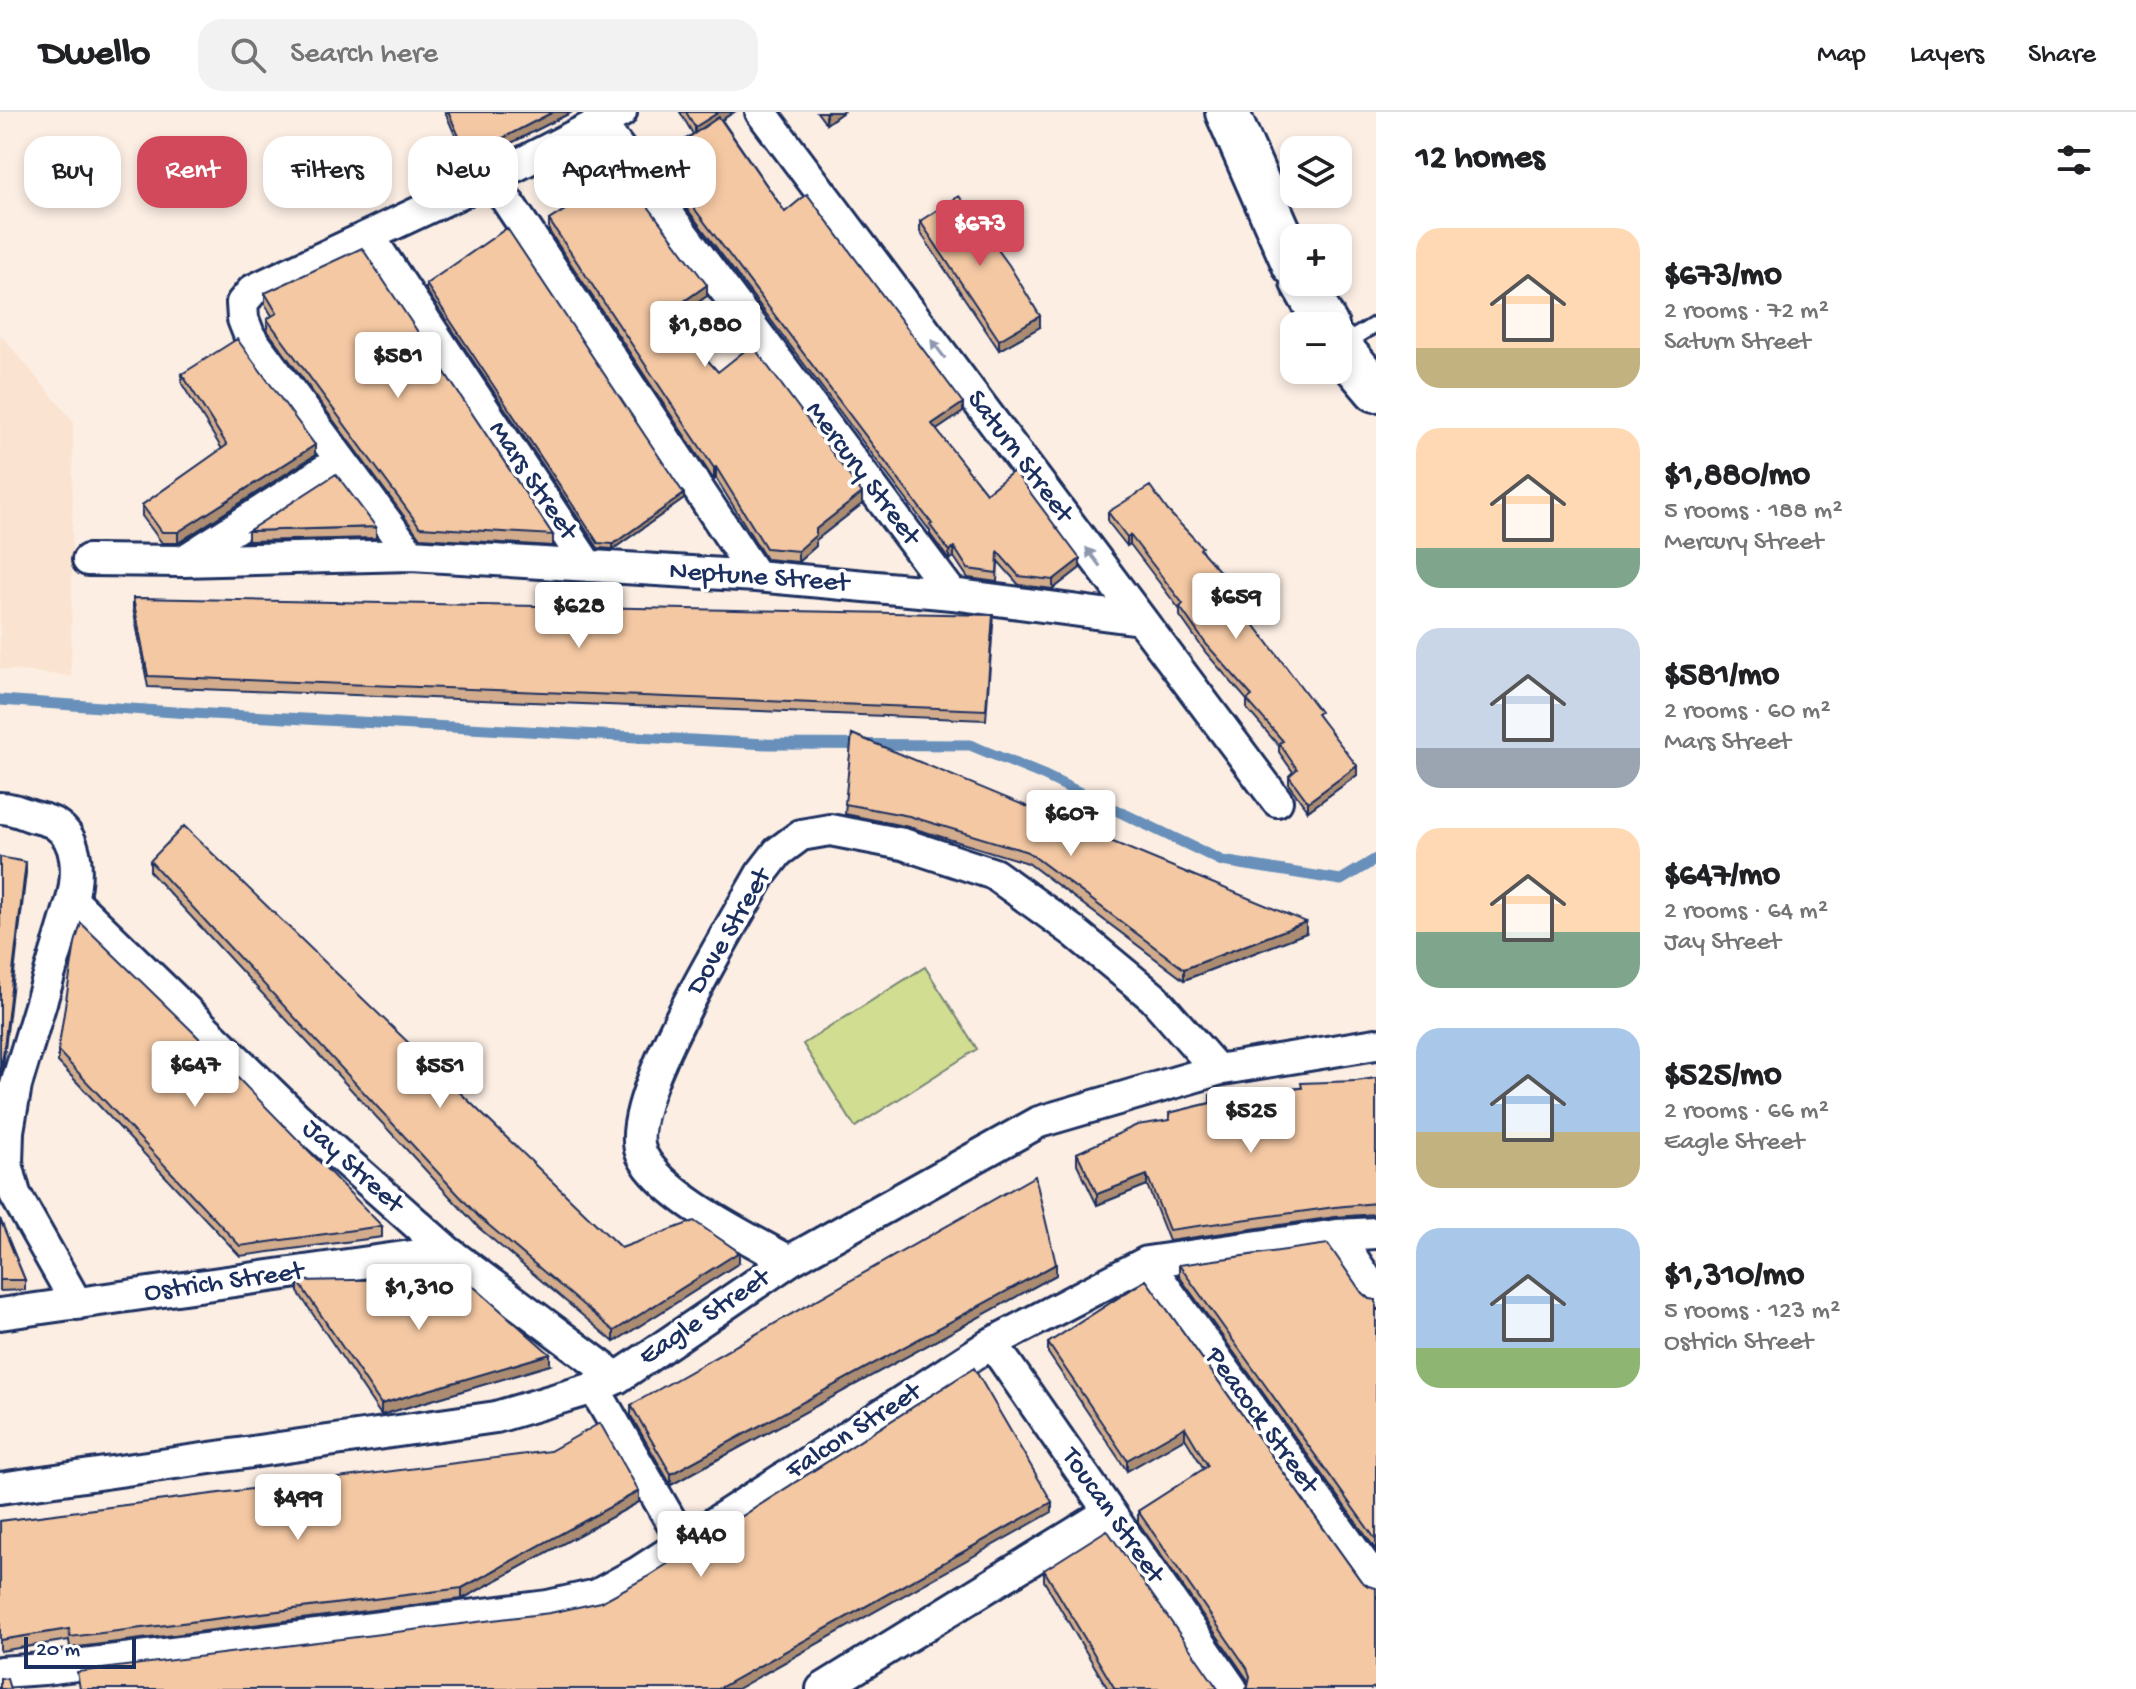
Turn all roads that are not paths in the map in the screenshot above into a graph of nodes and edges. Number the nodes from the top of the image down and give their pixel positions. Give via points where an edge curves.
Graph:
1 (761, 112) edge
2 (1227, 112) edge
3 (610, 117) edge
4 (518, 165) edge
5 (428, 208) edge
6 (512, 208) edge
7 (1280, 233) edge
8 (369, 236) junction
9 (1376, 324) edge
10 (1352, 337) edge
11 (1352, 362) edge
12 (1376, 390) edge
13 (341, 460) junction
14 (411, 555) junction
15 (88, 560) dead end
16 (183, 561) junction
17 (588, 566) junction
18 (756, 576) junction
19 (952, 594) junction
20 (1140, 619) junction
21 (1277, 801) dead end
22 (0, 808) edge
23 (72, 900) junction
24 (1376, 1044) edge
25 (1217, 1070) junction
26 (1376, 1233) edge
27 (1337, 1235) junction
28 (447, 1251) junction
29 (789, 1261) junction
30 (1147, 1262) junction
31 (1376, 1293) edge
32 (77, 1304) junction
33 (0, 1314) edge
34 (992, 1343) junction
35 (605, 1383) junction
36 (0, 1488) edge
37 (1109, 1512) junction
38 (683, 1542) junction
39 (1376, 1581) edge
40 (0, 1672) edge
41 (45, 1679) edge
42 (822, 1689) edge
43 (1232, 1689) edge

20 -> 1 street, Saturn Street
2 - 7 main road
3 - 4 street
3 - 19 street, Mercury Street
5 - 8 street
6 - 18 street
8 - 13 street via 253,290 242,303 250,337
8 - 17 street, Mars Street
9 - 10 lane
11 - 12 main road
13 - 14 street
13 - 16 street
14 - 16 street, Neptune Street
14 - 17 street, Neptune Street
15 - 16 street, Neptune Street
17 - 18 street, Neptune Street
18 - 19 street, Neptune Street
19 - 20 street, Neptune Street
20 - 21 street, Saturn Street
22 - 23 street via 56,824 76,861
23 - 28 street, Jay Street via 296,1117
23 - 32 street via 16,1085 7,1164 15,1194
24 - 25 street, Eagle Street
25 - 29 street, Eagle Street via 1039,1122
25 - 29 street, Dove Street via 1154,998 994,874 903,844 830,830 801,835 761,874 674,1029 640,1118 641,1154 665,1183
26 - 27 street, Falcon Street
27 - 30 street, Falcon Street
27 - 31 street
28 - 32 street, Ostrich Street
28 - 35 street, Jay Street
29 - 35 street, Eagle Street
30 - 34 street, Falcon Street
30 - 39 street, Peacock Street
32 - 33 street, Ostrich Street
34 - 37 street, Toucan Street
34 - 38 street, Falcon Street
35 - 36 street, Eagle Street via 496,1417
35 - 38 street
37 - 42 street
37 - 43 street, Toucan Street
38 - 41 street, Falcon Street via 597,1595 548,1606
40 - 41 street, Falcon Street

